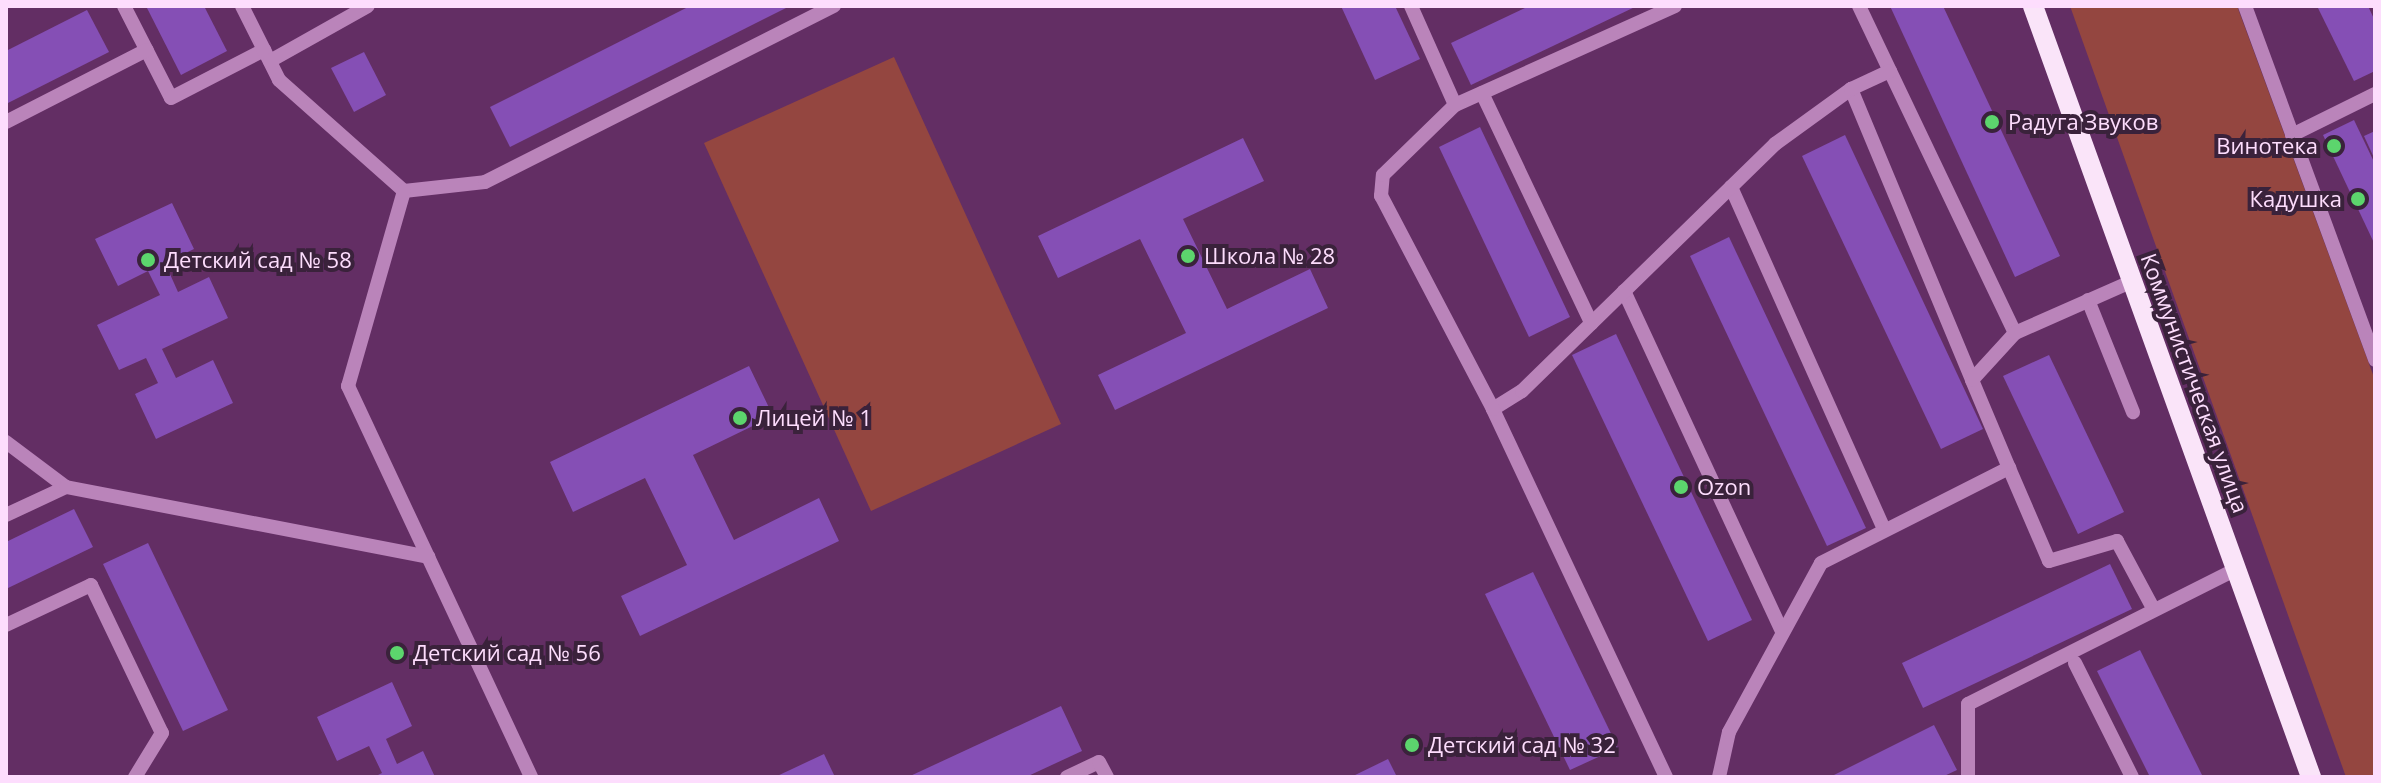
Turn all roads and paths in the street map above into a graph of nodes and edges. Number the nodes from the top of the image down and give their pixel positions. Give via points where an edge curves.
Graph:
1 (124, 6) edge
2 (242, 6) edge
3 (368, 6) edge
4 (834, 6) edge
5 (1411, 6) edge
6 (1675, 6) edge
7 (1859, 6) edge
8 (2033, 6) edge
9 (2245, 6) edge
10 (147, 50) junction
11 (267, 56) junction
12 (1890, 71) junction
13 (1851, 89) junction
14 (1482, 93) junction
15 (2375, 94) edge
16 (1455, 105) junction
17 (6, 122) edge
18 (2292, 135) junction
19 (1731, 187) junction
20 (404, 191) junction
21 (2133, 281) junction
22 (1624, 291) junction
23 (2088, 300) junction
24 (1591, 323) junction
25 (2015, 333) junction
26 (2375, 360) edge
27 (1972, 380) junction
28 (1493, 409) junction
29 (2133, 412) dead end
30 (6, 442) edge
31 (2009, 468) junction
32 (66, 487) junction
33 (6, 515) edge
34 (1883, 527) junction
35 (428, 557) junction
36 (2236, 569) junction
37 (2154, 610) junction
38 (6, 625) edge
39 (1781, 629) junction
40 (2075, 663) dead end
41 (135, 777) edge
42 (531, 777) edge
43 (1067, 777) edge
44 (1107, 777) edge
45 (1666, 777) edge
46 (1719, 777) edge
47 (1968, 777) edge
48 (2132, 777) edge
49 (2311, 777) edge

1 - 10 lane
2 - 11 lane
3 - 11 lane
4 - 20 lane via 485,182
5 - 16 lane
6 - 14 lane
7 - 12 lane
8 - 21 main road, Коммунистическая улица
9 - 18 lane
10 - 11 lane via 171,98
10 - 17 lane
11 - 20 lane via 279,80
12 - 13 lane
12 - 25 lane
13 - 19 lane via 1775,144
13 - 27 lane
14 - 16 lane
14 - 24 lane
15 - 18 lane
16 - 28 lane via 1383,175 1381,196
18 - 26 lane
19 - 22 lane
19 - 34 lane
20 - 35 lane via 348,386
21 - 23 lane
21 - 36 main road, Коммунистическая улица
22 - 24 lane
22 - 39 lane
23 - 25 lane
23 - 29 lane
24 - 28 lane via 1522,391
25 - 27 lane
27 - 31 lane
28 - 45 lane
30 - 32 lane
31 - 34 lane
31 - 37 lane via 2049,561 2117,541
32 - 33 lane
32 - 35 lane
34 - 39 lane via 1821,563
35 - 42 lane
36 - 37 lane
36 - 49 main road, Коммунистическая улица
37 - 47 lane via 1968,704
38 - 41 lane via 91,585 162,733
39 - 46 lane via 1729,732
40 - 48 lane
43 - 44 lane via 1099,762

